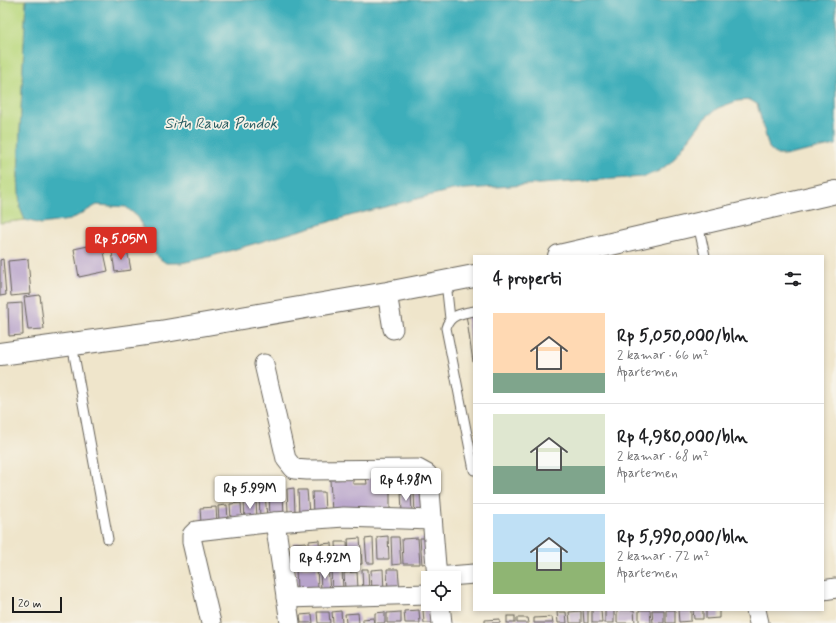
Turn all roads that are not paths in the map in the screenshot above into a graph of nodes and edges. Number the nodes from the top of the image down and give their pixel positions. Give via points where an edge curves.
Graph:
1 (836, 192) edge
2 (698, 224) junction
3 (563, 255) edge
4 (705, 255) edge
5 (473, 276) edge
6 (446, 282) junction
7 (387, 293) junction
8 (473, 311) edge
9 (450, 319) junction
10 (393, 329) dead end
11 (72, 344) junction
12 (0, 354) edge
13 (264, 364) dead end
14 (473, 465) edge
15 (432, 520) junction
16 (275, 522) junction
17 (108, 539) dead end
18 (436, 571) edge
19 (473, 574) edge
20 (461, 575) edge
21 (836, 588) edge
22 (824, 590) edge
23 (421, 594) edge
24 (286, 598) junction
25 (441, 611) edge
26 (756, 611) edge
27 (211, 623) edge
28 (290, 623) edge
29 (442, 623) edge
30 (759, 623) edge

1 - 2 street
2 - 3 street
2 - 4 lane
5 - 6 street
6 - 7 street
6 - 9 lane
7 - 10 street
7 - 11 street via 160,332
8 - 9 lane via 459,313
9 - 14 lane via 446,328
11 - 12 street
11 - 17 lane
13 - 15 street via 286,459 294,469 418,469 429,479
15 - 16 street via 344,518
15 - 18 street
16 - 24 street
16 - 27 street via 196,531 192,535
19 - 20 street
21 - 22 street
23 - 24 street
24 - 28 street
25 - 29 street
26 - 30 street

